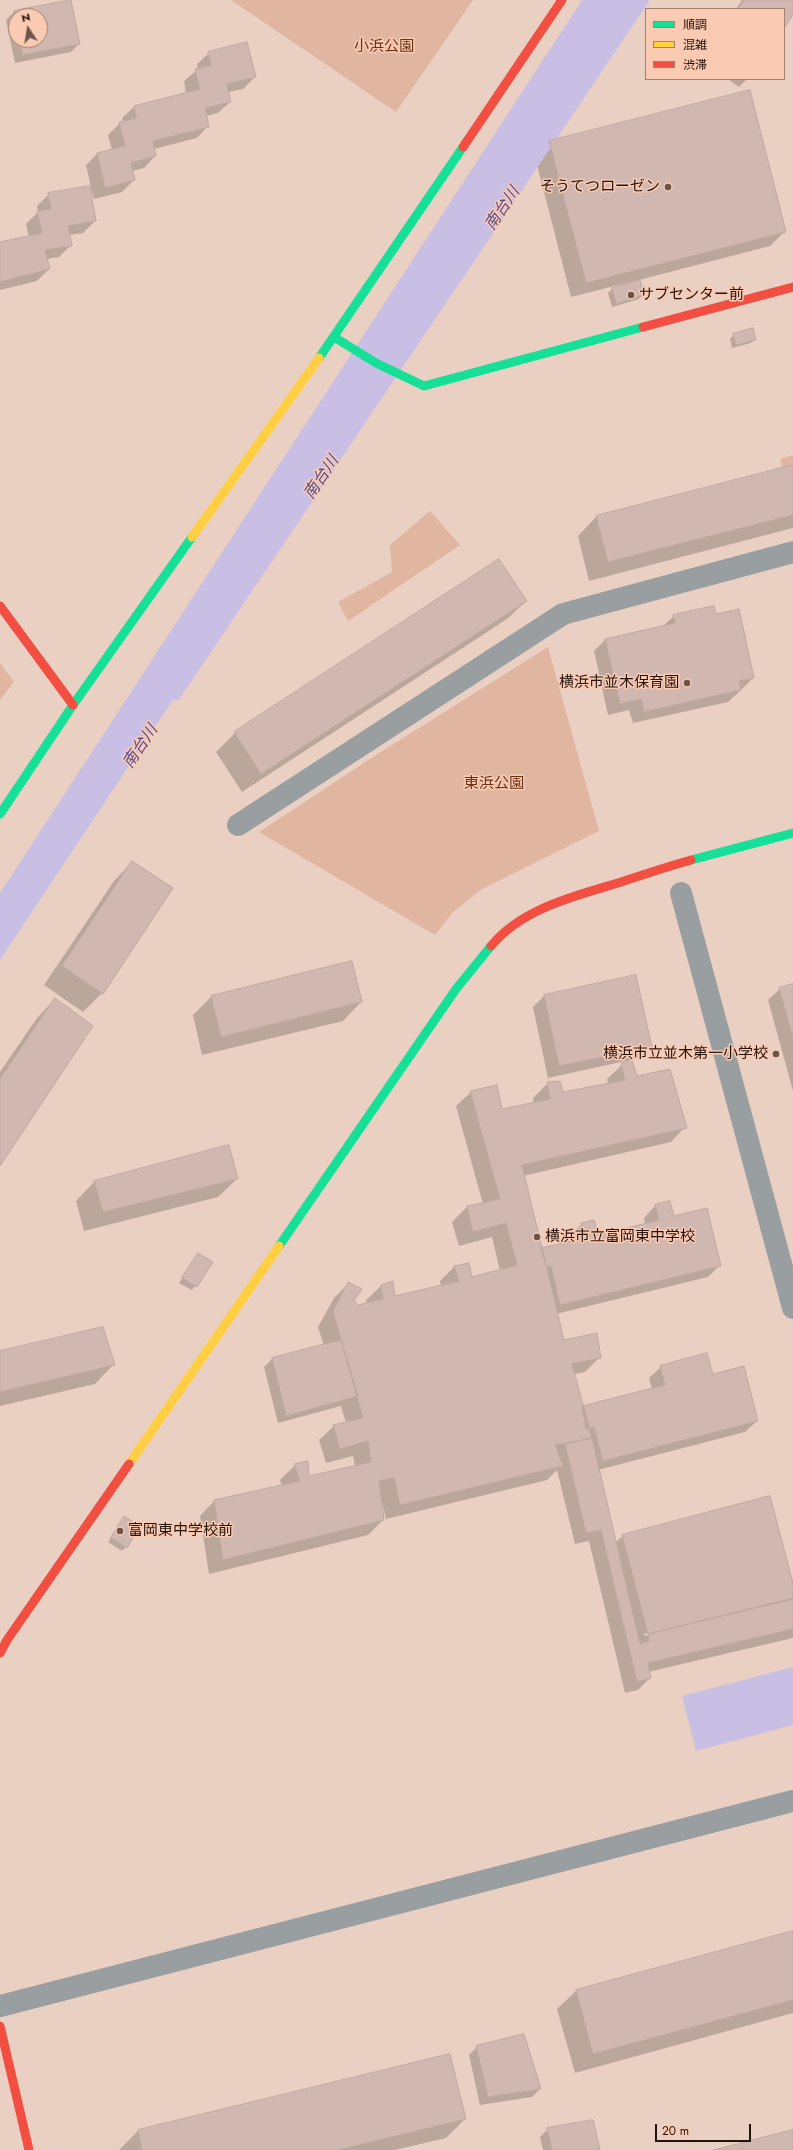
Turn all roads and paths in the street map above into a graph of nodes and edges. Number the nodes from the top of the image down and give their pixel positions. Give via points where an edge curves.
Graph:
1 (562, 0) edge
2 (793, 287) edge
3 (334, 337) junction
4 (793, 552) edge
5 (0, 606) edge
6 (73, 705) junction
7 (0, 814) edge
8 (238, 825) dead end
9 (793, 833) edge
10 (681, 893) dead end
11 (793, 1308) edge
12 (0, 1653) edge
13 (793, 1800) edge
14 (0, 2006) edge
15 (0, 2026) edge
16 (29, 2150) edge

1 - 3 street
2 - 3 street via 424,386 376,363
3 - 6 street
4 - 8 street via 563,614
5 - 6 street
6 - 7 street
9 - 12 street via 674,865 569,898 526,917 497,939 456,989
10 - 11 street
13 - 14 street
15 - 16 street

